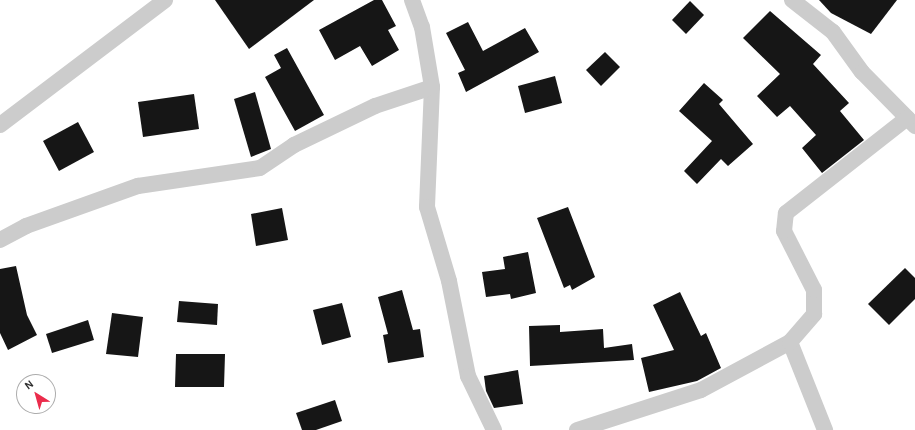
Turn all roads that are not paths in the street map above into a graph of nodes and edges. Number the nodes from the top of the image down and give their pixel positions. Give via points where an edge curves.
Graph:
1 (165, 0) edge
2 (412, 0) edge
3 (792, 0) edge
4 (432, 87) junction
5 (911, 122) edge
6 (0, 125) edge
7 (0, 240) edge
8 (790, 342) junction
9 (494, 430) edge
10 (576, 430) edge
11 (825, 430) edge

1 - 6 street
2 - 4 street via 422,27
3 - 5 street via 833,32 862,72
4 - 7 street via 375,106 294,145 260,168 138,186 26,226
4 - 9 street via 427,207 449,281 468,376
5 - 8 street via 786,213 784,231 814,290 814,314
8 - 10 street via 701,390
8 - 11 street

